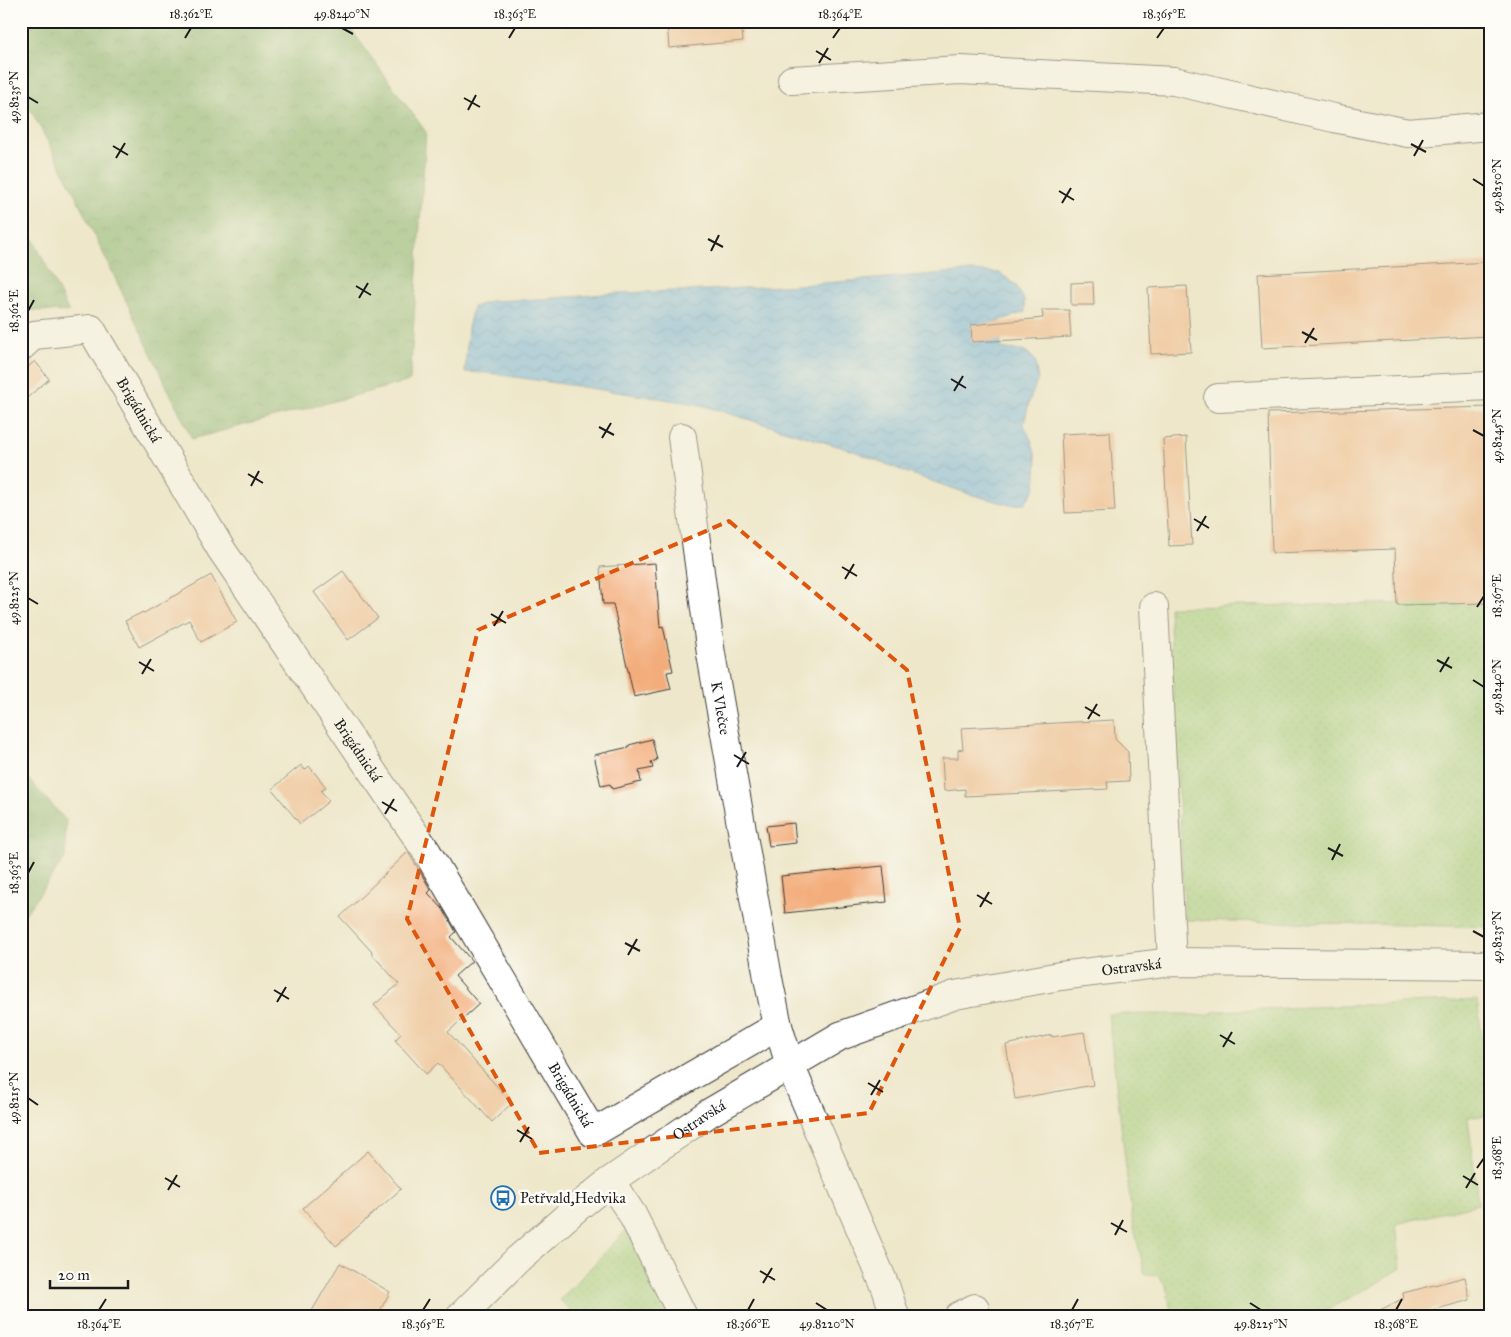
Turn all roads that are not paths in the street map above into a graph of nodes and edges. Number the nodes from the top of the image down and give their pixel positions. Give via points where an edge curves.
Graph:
1 (792, 80) dead end
2 (1490, 126) edge
3 (21, 347) edge
4 (1490, 386) edge
5 (1218, 398) dead end
6 (682, 437) dead end
7 (1154, 607) dead end
8 (1172, 962) junction
9 (1490, 965) edge
10 (778, 1026) junction
11 (790, 1065) junction
12 (610, 1180) junction
13 (461, 1316) edge
14 (683, 1316) edge
15 (894, 1316) edge

1 - 2 street via 960,70 1174,81 1408,133
3 - 10 street, Brigádnická via 34,335 91,329 221,549 427,852 593,1133
4 - 5 street
6 - 10 street, K Vlečce via 711,654
7 - 8 street
8 - 9 street, Ostravská
8 - 11 street, Ostravská via 1060,976 955,995 840,1036
10 - 11 street, K Vlečce
11 - 12 street, Ostravská via 709,1113
11 - 15 street via 882,1279
12 - 13 street, Ostravská via 531,1247
12 - 14 street via 632,1214

